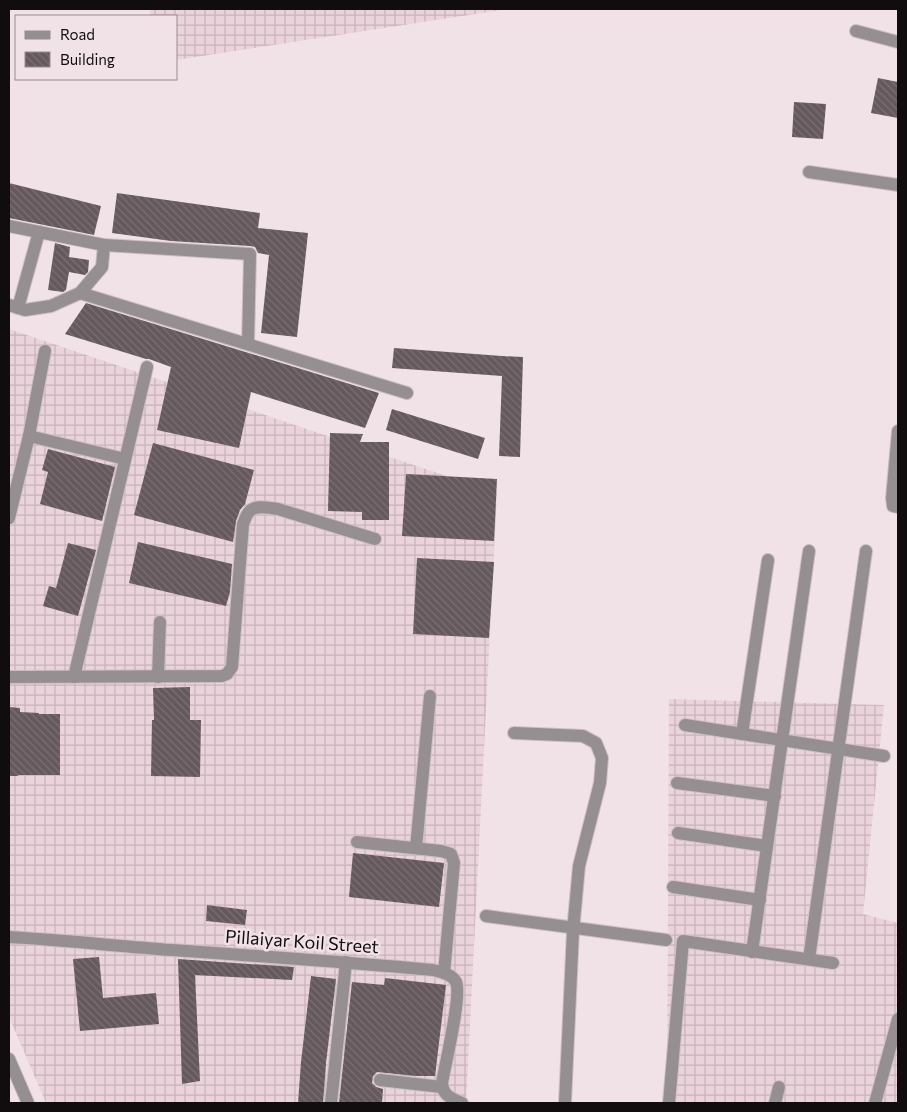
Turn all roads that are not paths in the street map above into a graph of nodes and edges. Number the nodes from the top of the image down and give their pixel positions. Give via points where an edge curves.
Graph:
1 (856, 31) dead end
2 (898, 42) edge
3 (809, 172) dead end
4 (898, 185) edge
5 (9, 226) edge
6 (39, 232) junction
7 (104, 245) junction
8 (80, 293) junction
9 (14, 306) edge
10 (248, 344) junction
11 (45, 351) dead end
12 (147, 367) dead end
13 (407, 393) dead end
14 (898, 431) edge
15 (29, 436) junction
16 (125, 459) junction
17 (898, 507) edge
18 (9, 518) edge
19 (375, 539) dead end
20 (809, 551) dead end
21 (866, 551) dead end
22 (768, 560) dead end
23 (160, 622) dead end
24 (9, 677) edge
25 (74, 677) junction
26 (158, 677) junction
27 (430, 696) dead end
28 (685, 725) dead end
29 (514, 733) dead end
30 (742, 734) junction
31 (782, 740) junction
32 (838, 749) junction
33 (884, 756) dead end
34 (678, 783) dead end
35 (774, 796) junction
36 (678, 833) dead end
37 (358, 842) dead end
38 (767, 846) junction
39 (416, 848) junction
40 (673, 887) dead end
41 (760, 900) junction
42 (486, 916) dead end
43 (573, 928) junction
44 (9, 937) edge
45 (666, 940) dead end
46 (752, 952) junction
47 (809, 960) junction
48 (346, 962) junction
49 (833, 963) dead end
50 (444, 973) junction
51 (898, 1019) edge
52 (9, 1059) edge
53 (380, 1080) dead end
54 (779, 1087) dead end
55 (442, 1095) edge
56 (28, 1103) edge
57 (331, 1103) edge
58 (462, 1103) edge
59 (565, 1103) edge
60 (669, 1103) edge
61 (775, 1103) edge
62 (875, 1103) edge

1 - 2 street
3 - 4 street
5 - 6 street
6 - 7 street
6 - 9 street
7 - 8 street via 102,267
7 - 10 street via 250,254
8 - 9 street via 51,306 25,310
8 - 10 street
10 - 13 street
11 - 15 street
12 - 16 street
14 - 17 street via 892,498 893,506
15 - 16 street
15 - 18 street
16 - 25 street
19 - 26 street via 278,509 253,508 243,524 232,667 222,676
20 - 31 street
21 - 32 street
22 - 30 street
23 - 26 street
24 - 25 street
25 - 26 street
27 - 39 street
28 - 30 street
29 - 43 street via 583,736 596,743 602,758 600,782 579,866
30 - 31 street
31 - 32 street
31 - 35 street
32 - 33 street
32 - 47 street
34 - 35 street
35 - 38 street
36 - 38 street
37 - 39 street
38 - 41 street
39 - 50 street via 451,854 454,863
40 - 41 street
41 - 46 street
42 - 43 street
43 - 45 street
43 - 59 street
44 - 48 street, Pillaiyar Koil Street
46 - 47 street
46 - 60 street via 683,941
47 - 49 street
48 - 50 street, Pillaiyar Koil Street
48 - 57 street
50 - 55 street via 454,979 458,988
51 - 62 street
52 - 56 street
53 - 55 street
54 - 61 street
55 - 58 street

